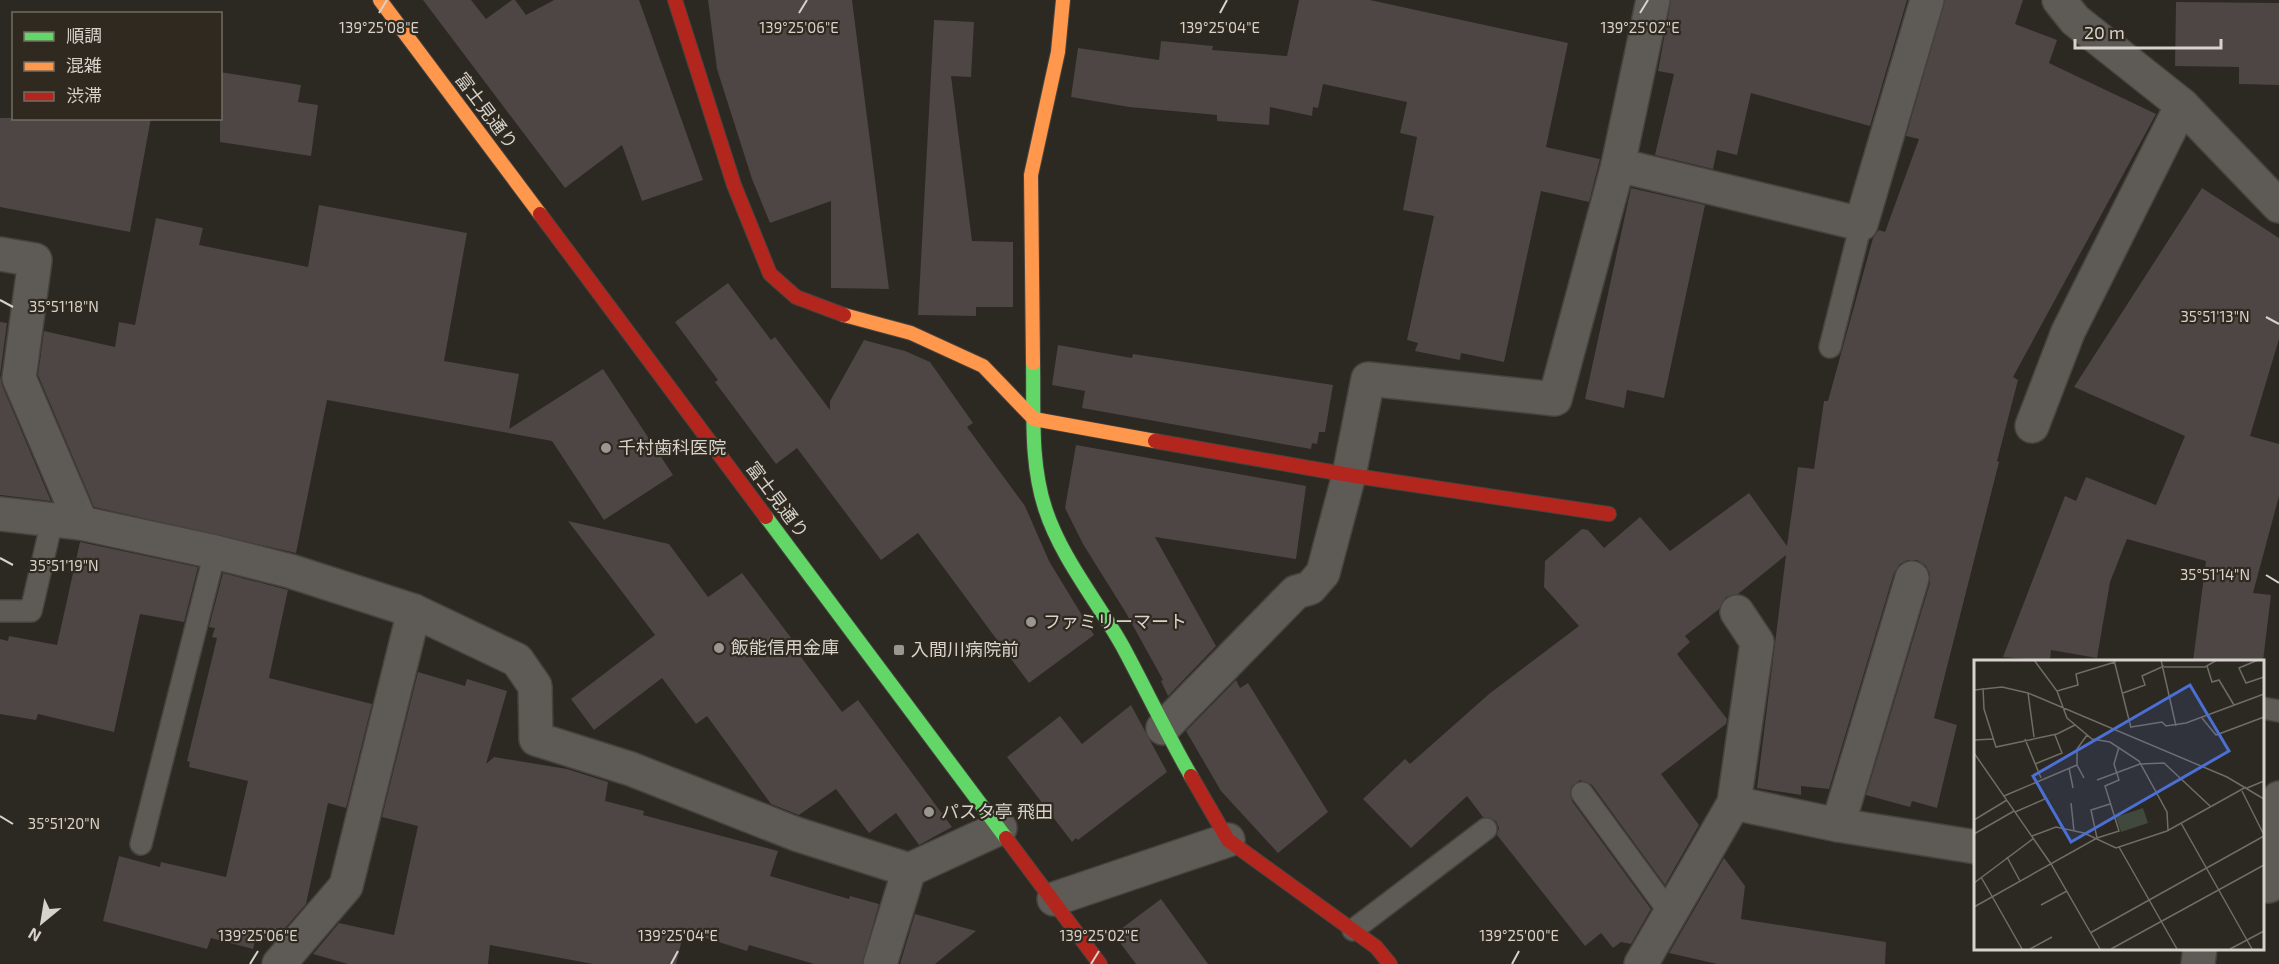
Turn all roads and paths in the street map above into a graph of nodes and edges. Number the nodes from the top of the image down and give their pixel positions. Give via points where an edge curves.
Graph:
1 (380, 0) edge
2 (675, 0) edge
3 (1063, 0) edge
4 (1653, 0) edge
5 (1927, 0) edge
6 (2060, 0) edge
7 (2182, 105) junction
8 (1618, 165) junction
9 (2279, 206) edge
10 (1861, 224) junction
11 (0, 254) edge
12 (1830, 347) dead end
13 (1034, 419) junction
14 (2032, 426) dead end
15 (1349, 475) junction
16 (0, 514) edge
17 (1609, 514) dead end
18 (66, 522) junction
19 (215, 552) junction
20 (1911, 578) dead end
21 (0, 611) edge
22 (414, 611) junction
23 (1737, 612) dead end
24 (2264, 708) edge
25 (2279, 711) edge
26 (1163, 728) junction
27 (1582, 793) dead end
28 (2279, 798) edge
29 (1734, 802) junction
30 (1838, 825) junction
31 (1000, 828) junction
32 (1486, 829) dead end
33 (1228, 840) junction
34 (141, 844) dead end
35 (1974, 847) edge
36 (909, 870) junction
37 (2270, 886) edge
38 (1054, 899) junction
39 (1670, 913) junction
40 (1353, 930) junction
41 (2200, 949) edge
42 (279, 964) edge
43 (880, 964) edge
44 (1100, 964) edge
45 (1390, 964) edge
46 (1641, 964) edge
47 (2198, 964) edge

1 - 31 street, 富士見通り
2 - 13 street via 734,185 770,274 796,297 830,311 911,333 983,366
3 - 13 street via 1058,52 1031,175
4 - 8 street
5 - 10 street
6 - 7 street via 2075,20
7 - 9 street
7 - 14 street via 2068,332
8 - 10 street
8 - 15 street via 1555,399 1368,379
10 - 12 lane
11 - 18 street via 35,260 19,378
13 - 15 street
13 - 26 street via 1034,457 1045,509 1066,553 1123,647
15 - 17 street
15 - 26 street via 1323,573 1310,588 1296,592
16 - 18 street
18 - 19 street
18 - 21 lane via 31,611
19 - 22 street via 290,571
19 - 34 lane
20 - 30 street
22 - 36 street via 517,660 535,686 536,739 630,769 795,834
22 - 42 street via 346,886
23 - 29 street via 1756,642
24 - 25 lane
26 - 33 street
27 - 39 lane
28 - 37 street
29 - 30 street
29 - 39 street
30 - 35 street
31 - 36 street
31 - 38 street, 富士見通り
32 - 40 lane
33 - 38 street
33 - 40 street
36 - 43 street
38 - 44 street, 富士見通り
39 - 46 street
40 - 45 street
41 - 47 street

